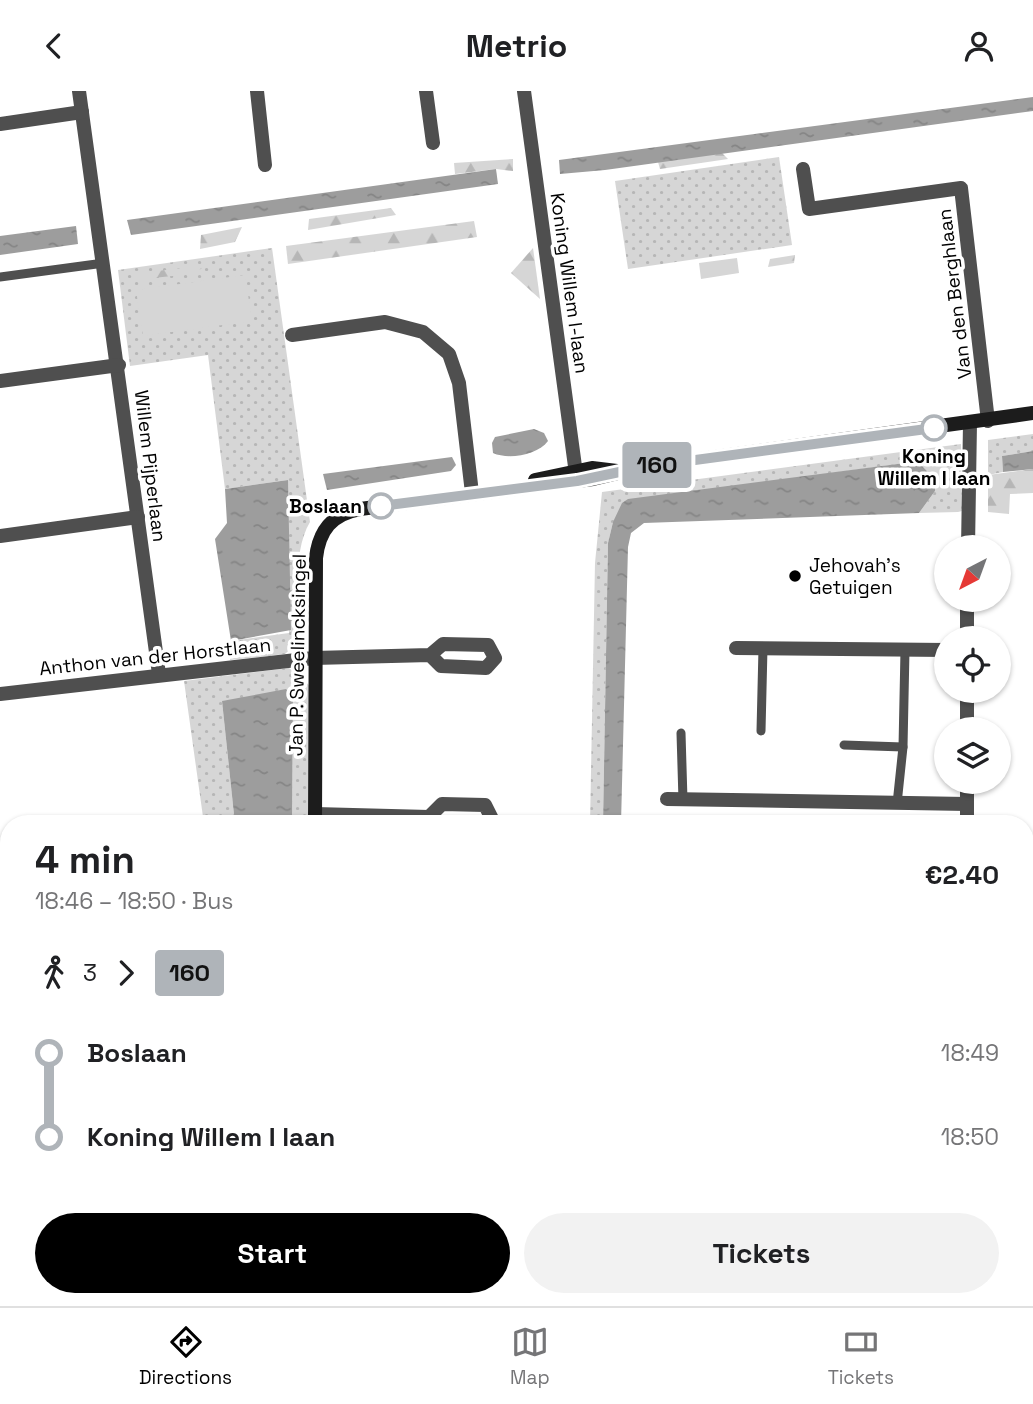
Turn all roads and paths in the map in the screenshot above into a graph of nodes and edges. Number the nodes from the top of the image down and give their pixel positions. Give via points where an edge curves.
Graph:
1 (79, 91) edge
2 (257, 91) edge
3 (426, 91) edge
4 (524, 91) edge
5 (82, 112) junction
6 (0, 124) edge
7 (433, 143) dead end
8 (265, 165) dead end
9 (803, 169) dead end
10 (104, 263) junction
11 (0, 277) edge
12 (292, 335) dead end
13 (119, 365) junction
14 (0, 381) edge
15 (1033, 413) edge
16 (988, 421) junction
17 (1033, 421) edge
18 (970, 423) junction
19 (576, 476) junction
20 (472, 493) junction
21 (138, 517) junction
22 (968, 535) edge
23 (0, 536) edge
24 (736, 648) dead end
25 (763, 648) junction
26 (905, 650) junction
27 (934, 650) edge
28 (430, 655) dead end
29 (314, 658) junction
30 (159, 674) junction
31 (0, 694) edge
32 (761, 731) dead end
33 (681, 733) dead end
34 (844, 745) dead end
35 (904, 747) junction
36 (967, 794) edge
37 (667, 799) dead end
38 (683, 800) junction
39 (897, 804) junction
40 (967, 804) junction
41 (315, 815) edge
42 (436, 815) edge
43 (490, 815) edge
44 (967, 815) edge

1 - 5 street, Willem Pijperlaan
2 - 8 street
3 - 7 street
4 - 19 street, Koning Willem I-laan
5 - 6 street
5 - 10 street, Willem Pijperlaan
9 - 16 street, Van den Berghlaan via 809,209 961,188
10 - 11 lane
10 - 13 street, Willem Pijperlaan
12 - 20 street via 385,322 422,332 449,354 459,383
13 - 14 street
13 - 21 street, Willem Pijperlaan
15 - 16 street
16 - 17 street
16 - 18 street
18 - 19 street via 618,472 602,468
18 - 22 street
19 - 20 street, Jan P. Sweelincksingel via 538,478 525,485
20 - 29 street, Jan P. Sweelincksingel via 347,511 327,524 317,543
21 - 23 street
21 - 30 street, Willem Pijperlaan
24 - 25 street
25 - 26 street
25 - 32 lane
26 - 27 street
26 - 35 lane
28 - 29 street, Anthon van der Horstlaan
29 - 30 street, Anthon van der Horstlaan
29 - 41 street, Jan P. Sweelincksingel
30 - 31 street, Anthon van der Horstlaan
33 - 38 lane
34 - 35 lane
35 - 39 lane
36 - 40 street
37 - 38 street
38 - 39 street
39 - 40 street
40 - 44 street
42 - 43 street via 442,804 485,805

